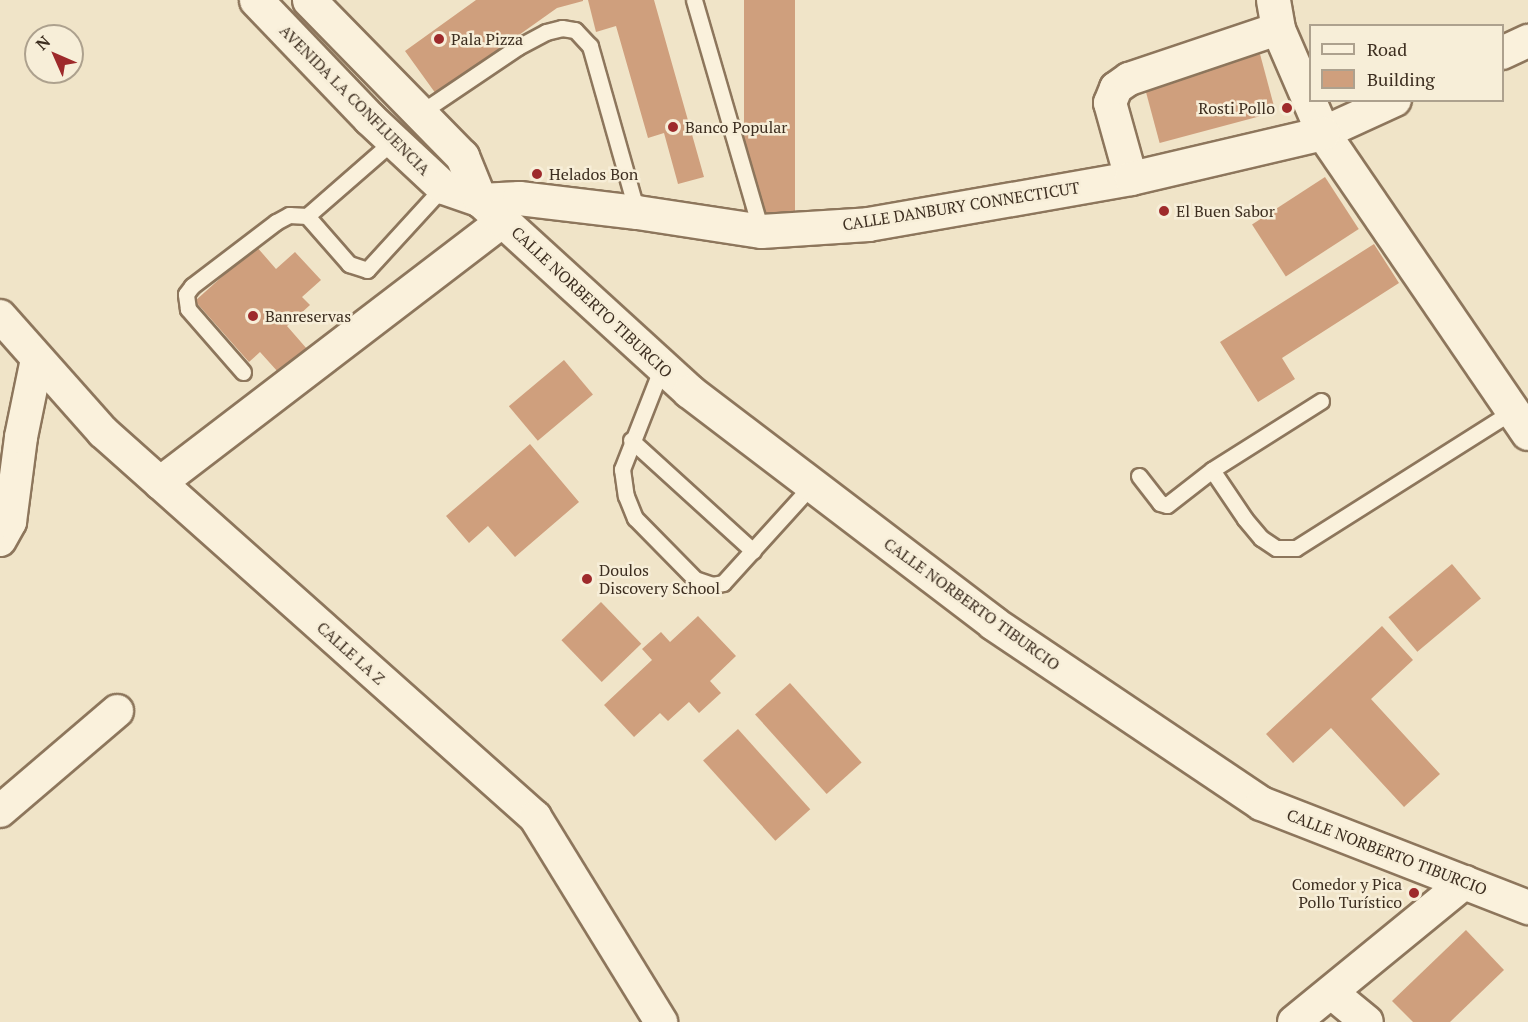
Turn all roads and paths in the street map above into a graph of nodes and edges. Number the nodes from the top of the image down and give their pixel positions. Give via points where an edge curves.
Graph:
1 (256, 0) edge
2 (309, 0) edge
3 (694, 0) edge
4 (1275, 15) edge
5 (1528, 41) edge
6 (1504, 53) edge
7 (1309, 99) edge
8 (1310, 102) edge
9 (1391, 102) edge
10 (420, 113) junction
11 (1323, 133) junction
12 (393, 141) junction
13 (1131, 178) junction
14 (443, 187) junction
15 (492, 210) junction
16 (637, 212) junction
17 (307, 216) junction
18 (761, 231) junction
19 (0, 316) edge
20 (37, 358) junction
21 (662, 367) junction
22 (243, 372) dead end
23 (1321, 401) dead end
24 (1521, 422) edge
25 (11, 435) edge
26 (631, 440) junction
27 (1212, 470) junction
28 (1139, 476) dead end
29 (160, 483) junction
30 (811, 486) junction
31 (3, 527) edge
32 (753, 551) junction
33 (117, 711) dead end
34 (0, 811) edge
35 (1465, 882) junction
36 (1528, 908) edge
37 (1332, 993) junction
38 (661, 1022) edge
39 (1294, 1022) edge
40 (1367, 1022) edge

1 - 12 street, AVENIDA LA CONFLUENCIA
2 - 10 street
3 - 18 lane
4 - 7 street
4 - 13 street via 1116,88 1110,103
5 - 6 street
8 - 11 street
9 - 11 street, CALLE DANBURY CONNECTICUT
10 - 15 street via 462,156
10 - 16 lane via 546,32 576,30 590,46
11 - 13 street, CALLE DANBURY CONNECTICUT
11 - 24 street
12 - 14 street, AVENIDA LA CONFLUENCIA
12 - 17 lane
13 - 18 street, CALLE DANBURY CONNECTICUT via 868,224
14 - 15 street, AVENIDA LA CONFLUENCIA
14 - 17 lane via 367,270 349,264
15 - 16 street, CALLE DANBURY CONNECTICUT via 519,198
15 - 21 street, CALLE NORBERTO TIBURCIO
15 - 29 street
16 - 18 street, CALLE DANBURY CONNECTICUT
17 - 22 lane via 289,215 276,222 186,294 188,309
19 - 20 street, CALLE LA Z
20 - 25 street
20 - 29 street, CALLE LA Z via 103,432
21 - 26 lane
21 - 30 street, CALLE NORBERTO TIBURCIO
23 - 27 lane
24 - 27 lane via 1296,548 1276,548 1261,538
25 - 31 street
26 - 32 lane
26 - 32 lane via 622,469 626,496 635,518 695,579 711,585 723,583
27 - 28 lane via 1167,505 1160,503
29 - 38 street, CALLE LA Z via 536,817
30 - 32 lane
30 - 35 street, CALLE NORBERTO TIBURCIO via 993,623 1261,803
33 - 34 street
35 - 36 street, CALLE NORBERTO TIBURCIO
35 - 37 street
37 - 39 street
37 - 40 street

